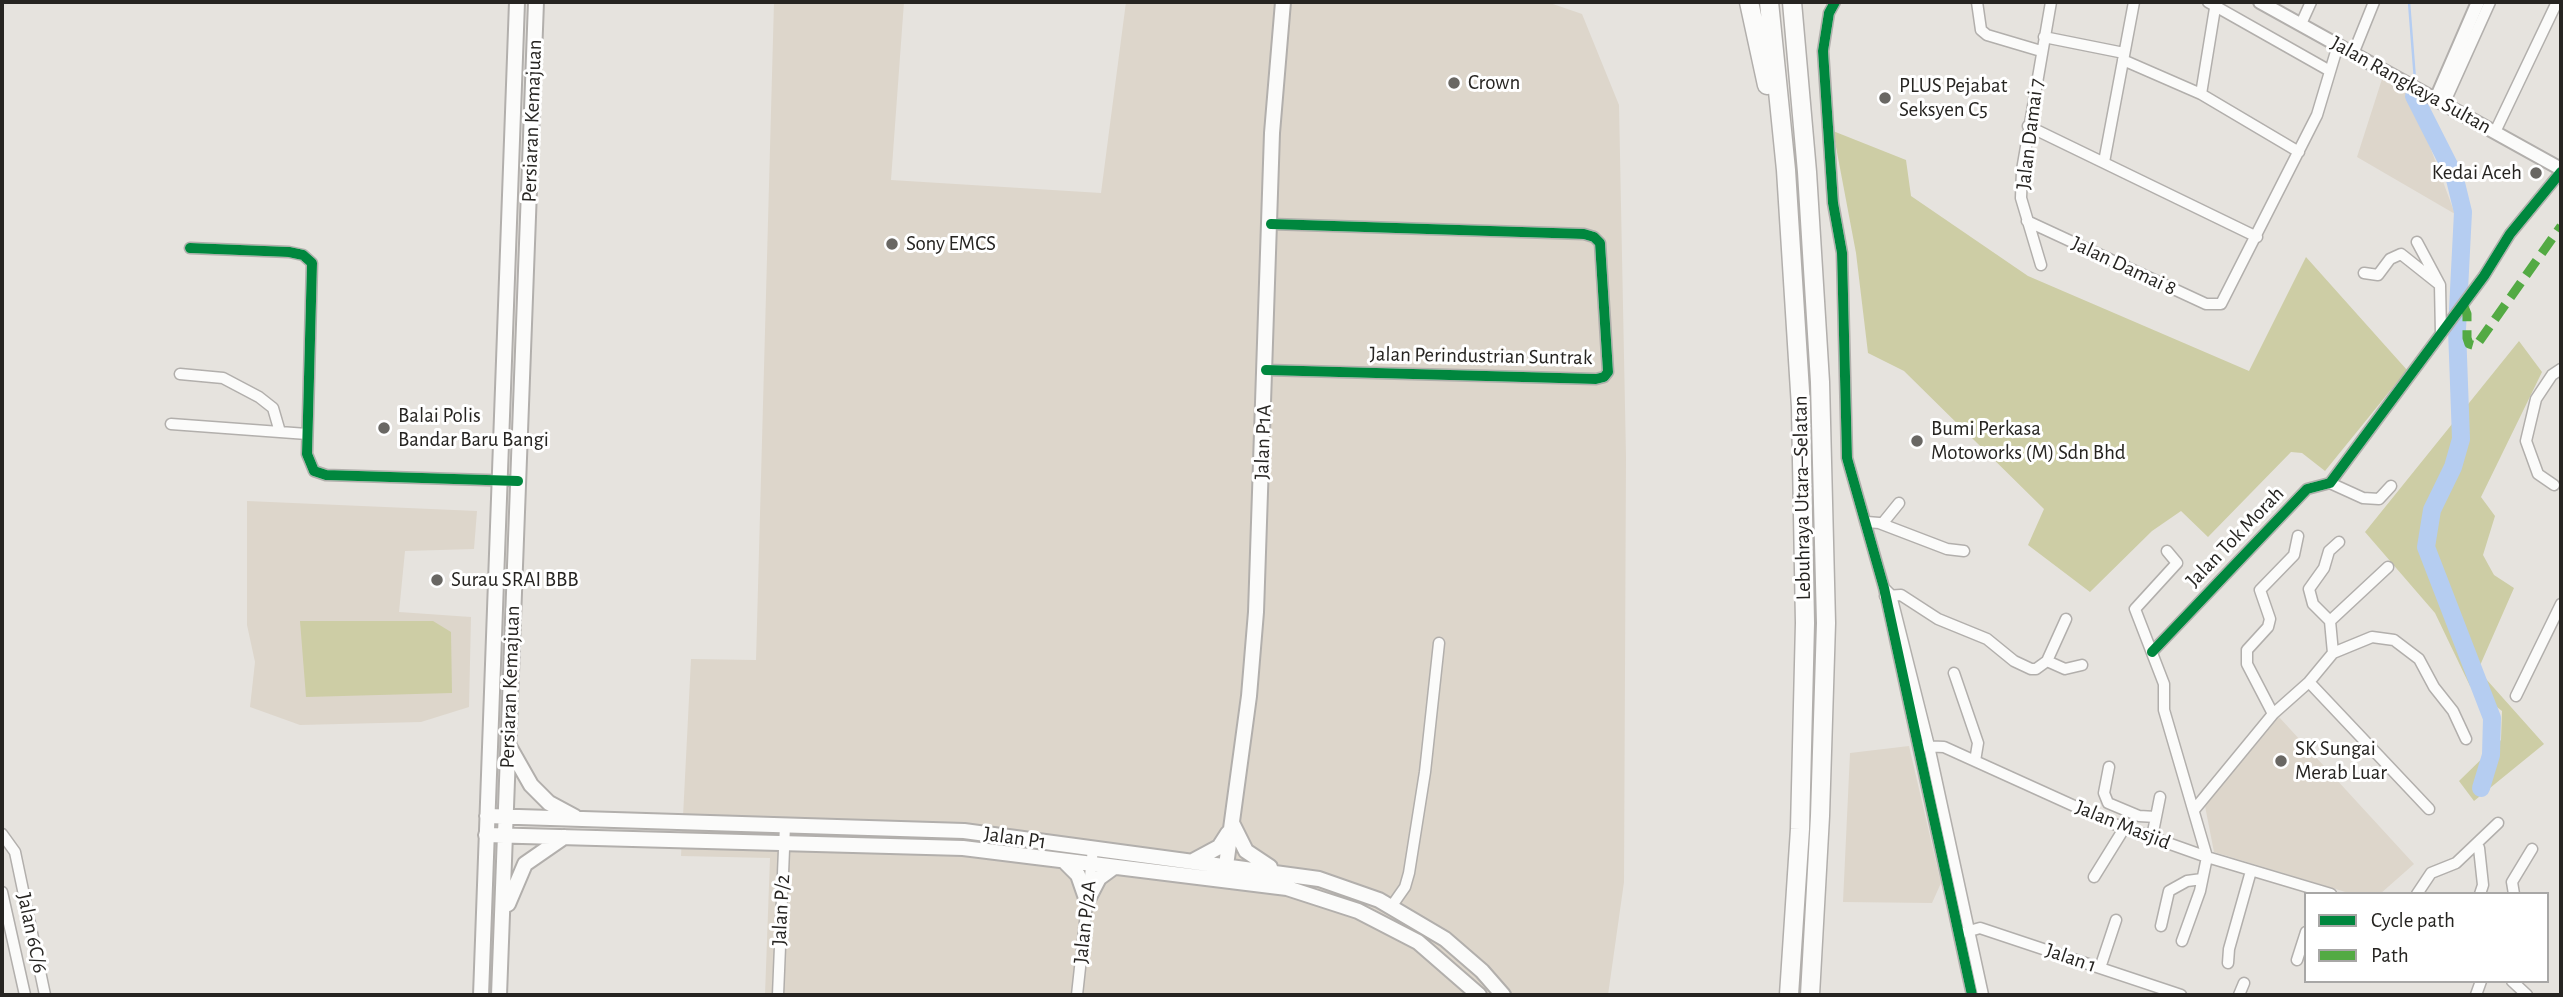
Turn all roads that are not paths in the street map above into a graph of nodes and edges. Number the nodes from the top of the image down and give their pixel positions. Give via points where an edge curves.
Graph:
1 (517, 2) edge
2 (536, 2) edge
3 (1283, 2) edge
4 (1749, 2) edge
5 (1769, 2) edge
6 (1792, 2) edge
7 (1835, 2) edge
8 (1976, 2) edge
9 (2051, 2) edge
10 (2134, 2) edge
11 (2260, 2) edge
12 (2311, 2) edge
13 (2374, 2) edge
14 (2478, 2) edge
15 (2490, 2) edge
16 (2557, 2) edge
17 (2213, 3) edge
18 (2301, 24) junction
19 (2044, 37) junction
20 (2338, 45) junction
21 (2041, 51) junction
22 (2353, 54) junction
23 (2124, 57) junction
24 (2330, 71) junction
25 (2201, 94) junction
26 (2440, 101) junction
27 (2028, 126) junction
28 (2495, 132) junction
29 (2299, 152) junction
30 (2104, 162) junction
31 (1786, 170) junction
32 (2561, 170) edge
33 (2027, 220) junction
34 (1271, 224) junction
35 (2257, 237) junction
36 (2417, 242) dead end
37 (190, 248) dead end
38 (2041, 265) dead end
39 (2364, 272) dead end
40 (2440, 285) junction
41 (2441, 334) junction
42 (2561, 369) edge
43 (1266, 370) junction
44 (180, 374) dead end
45 (171, 425) dead end
46 (280, 432) junction
47 (307, 435) junction
48 (518, 481) junction
49 (500, 482) junction
50 (2330, 483) junction
51 (2554, 485) dead end
52 (2391, 486) dead end
53 (1899, 503) dead end
54 (1867, 522) junction
55 (1882, 524) junction
56 (2298, 536) dead end
57 (2339, 542) dead end
58 (1964, 551) dead end
59 (2167, 551) dead end
60 (2388, 567) dead end
61 (1887, 593) junction
62 (2561, 604) edge
63 (2066, 619) dead end
64 (2329, 621) junction
65 (1439, 643) dead end
66 (2152, 652) junction
67 (2333, 653) junction
68 (2047, 661) junction
69 (2082, 665) dead end
70 (1954, 673) dead end
71 (2309, 681) junction
72 (2516, 696) dead end
73 (2273, 714) junction
74 (2466, 739) dead end
75 (508, 743) junction
76 (1924, 746) junction
77 (1975, 761) junction
78 (2109, 767) dead end
79 (2160, 797) dead end
80 (2430, 809) dead end
81 (2194, 810) junction
82 (487, 816) junction
83 (506, 817) junction
84 (2156, 817) junction
85 (579, 819) junction
86 (1232, 822) junction
87 (2498, 823) dead end
88 (785, 825) junction
89 (2124, 827) junction
90 (2, 834) edge
91 (486, 835) junction
92 (505, 835) junction
93 (564, 837) junction
94 (2152, 837) junction
95 (784, 842) junction
96 (2479, 848) dead end
97 (2532, 849) dead end
98 (1092, 856) junction
99 (2207, 857) junction
100 (1063, 860) junction
101 (1193, 861) junction
102 (1114, 867) junction
103 (2251, 871) junction
104 (1277, 872) junction
105 (1225, 873) junction
106 (2094, 877) dead end
107 (2202, 879) junction
108 (2, 892) edge
109 (2318, 892) edge
110 (2418, 892) edge
111 (2481, 892) edge
112 (2514, 892) edge
113 (1087, 901) junction
114 (1391, 907) junction
115 (502, 918) junction
116 (2116, 920) dead end
117 (2161, 926) dead end
118 (1966, 932) junction
119 (2304, 938) edge
120 (2182, 941) dead end
121 (2297, 960) dead end
122 (2228, 963) dead end
123 (2101, 968) junction
124 (2244, 983) dead end
125 (2514, 983) edge
126 (2152, 991) edge
127 (25, 995) edge
128 (46, 995) edge
129 (481, 995) edge
130 (499, 995) edge
131 (778, 995) edge
132 (1077, 995) edge
133 (1479, 995) edge
134 (1503, 995) edge
135 (1789, 995) edge
136 (1810, 995) edge
137 (1972, 995) edge
138 (1983, 995) edge
139 (2181, 995) edge
140 (2239, 995) edge
141 (2527, 995) edge

1 - 49 main road, Persiaran Kemajuan
2 - 48 main road, Persiaran Kemajuan
3 - 34 main road, Jalan P1A
4 - 31 highway
5 - 31 highway, Lebuhraya Utara–Selatan
6 - 136 highway, Lebuhraya Utara–Selatan via 1820,382 1826,622
7 - 54 street via 1823,51 1833,203 1842,253 1847,458
8 - 21 street via 1981,30 1987,35
9 - 19 street, Jalan Damai 7
10 - 23 street
11 - 18 street, Jalan Rangkaya Sultan
12 - 18 street
13 - 22 street
14 - 26 street
15 - 26 street
16 - 28 street
17 - 24 street
17 - 25 street
18 - 20 street, Jalan Rangkaya Sultan
19 - 21 street, Jalan Damai 7
19 - 23 street
20 - 22 street, Jalan Rangkaya Sultan
20 - 24 street
21 - 27 street, Jalan Damai 7
22 - 26 street, Jalan Rangkaya Sultan
23 - 25 street
23 - 30 street
24 - 29 street via 2317,115
25 - 29 street
26 - 28 street, Jalan Rangkaya Sultan
27 - 30 street
27 - 33 street, Jalan Damai 7 via 2021,198
28 - 32 street, Jalan Rangkaya Sultan
29 - 35 street
30 - 35 street
31 - 135 highway, Lebuhraya Utara–Selatan via 1800,381 1805,622 1800,829
32 - 41 street, Jalan Tok Morah
33 - 35 street, Jalan Damai 8 via 2206,304 2221,304
33 - 38 street, Jalan Damai 7
34 - 43 main road, Jalan P1A
34 - 43 street, Jalan Perindustrian Suntrak via 1594,237 1600,243 1608,372 1595,379
36 - 40 street
37 - 47 street via 289,252 312,263
39 - 40 street via 2378,275 2390,259 2401,254
40 - 41 street
41 - 50 street, Jalan Tok Morah
42 - 51 street via 2536,399 2526,441 2538,474
43 - 86 main road, Jalan P1A via 1256,612
44 - 46 street via 223,378 259,397 273,408
45 - 46 street
46 - 47 street
47 - 49 street via 307,461 319,474
48 - 49 street
48 - 75 main road, Persiaran Kemajuan
49 - 82 main road, Persiaran Kemajuan
50 - 52 street via 2363,498 2379,499
50 - 66 street, Jalan Tok Morah via 2307,489
53 - 55 street
54 - 55 street
54 - 61 street
55 - 58 street
56 - 73 street via 2294,555 2260,590 2270,619 2247,650 2247,664
57 - 64 street via 2329,551 2309,589 2313,604
59 - 66 street via 2177,564 2136,609
60 - 64 street
61 - 68 street via 1901,595 1938,619 1987,639 2031,669
61 - 76 street
62 - 72 street
63 - 68 street
64 - 67 street
65 - 114 street via 1409,873
66 - 81 street
67 - 71 street
67 - 74 street via 2382,636 2407,648 2431,676
68 - 69 street via 2065,669
70 - 77 street via 1978,743
71 - 73 street
71 - 80 street
73 - 81 street
75 - 83 main road, Persiaran Kemajuan
75 - 85 main road via 531,785 549,803
76 - 77 street, Jalan Masjid via 1944,747
76 - 118 street
77 - 89 street, Jalan Masjid
78 - 84 street via 2104,793 2108,803 2139,816
79 - 84 street
81 - 99 street
82 - 83 main road, Jalan P1
82 - 91 main road, Persiaran Kemajuan
83 - 85 main road, Jalan P1
83 - 92 main road, Persiaran Kemajuan
84 - 94 street
85 - 88 main road, Jalan P1
86 - 101 main road via 1219,847
86 - 104 main road via 1246,851
86 - 105 main road, Jalan P1A
87 - 110 street via 2456,863 2431,873
88 - 95 street, Jalan P/2
88 - 98 main road, Jalan P1 via 964,831
89 - 94 street, Jalan Masjid
89 - 106 street
90 - 128 street, Jalan 6C/6 via 15,852
91 - 92 main road, Jalan P1
91 - 129 main road, Persiaran Kemajuan
92 - 93 main road, Jalan P1
92 - 115 main road, Persiaran Kemajuan
93 - 95 main road, Jalan P1
93 - 115 main road via 525,864
94 - 99 street, Jalan Masjid
95 - 100 main road, Jalan P1 via 963,848
95 - 131 street, Jalan P/2
96 - 111 street
97 - 112 street via 2512,882
98 - 100 main road, Jalan P1
98 - 101 main road, Jalan P1
98 - 102 main road, Jalan P1
98 - 113 street, Jalan P/2A
99 - 103 street, Jalan Masjid
99 - 107 street
100 - 113 main road via 1075,869
101 - 105 main road, Jalan P1
102 - 105 main road, Jalan P1
102 - 113 main road via 1099,878
103 - 109 street, Jalan Masjid
103 - 122 street
104 - 105 main road, Jalan P1
104 - 114 main road, Jalan P1 via 1320,879
105 - 133 main road, Jalan P1 via 1367,915 1418,942
107 - 117 street via 2169,891
107 - 120 street
108 - 127 street
113 - 132 street, Jalan P/2A
114 - 134 main road, Jalan P1 via 1445,939
115 - 130 main road, Persiaran Kemajuan
116 - 123 street
118 - 123 street, Jalan 1 via 1980,928
118 - 137 street
118 - 138 street
119 - 121 street
123 - 126 street, Jalan 1
124 - 140 street
125 - 141 street
126 - 139 street, Jalan 1

